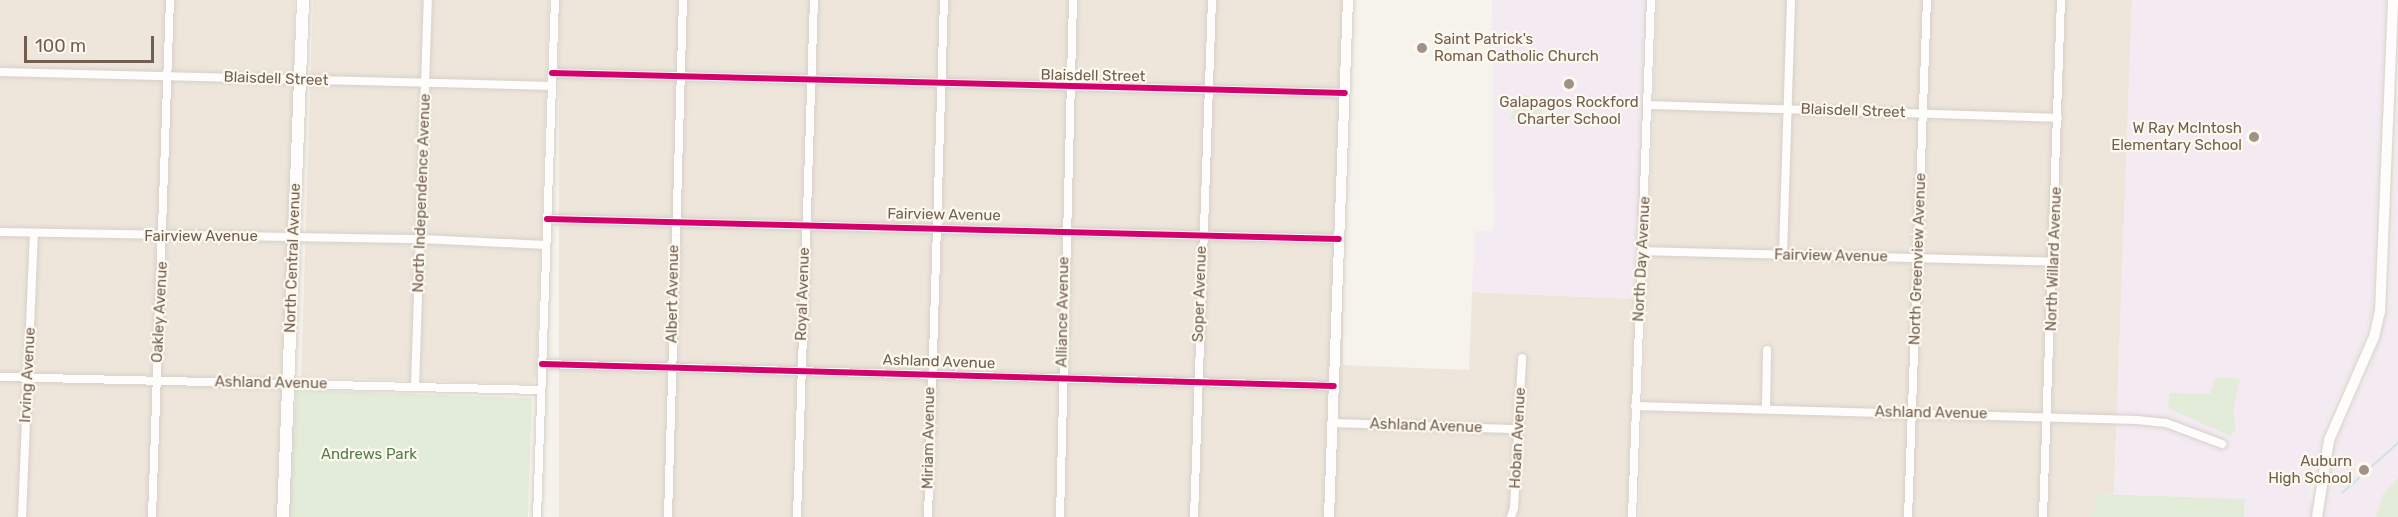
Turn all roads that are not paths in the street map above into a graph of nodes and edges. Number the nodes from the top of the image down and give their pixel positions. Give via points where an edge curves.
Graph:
1 (171, 0) edge
2 (303, 0) edge
3 (428, 0) edge
4 (555, 0) edge
5 (683, 0) edge
6 (814, 0) edge
7 (944, 0) edge
8 (1073, 0) edge
9 (1212, 0) edge
10 (1348, 0) edge
11 (1651, 0) edge
12 (1791, 0) edge
13 (1927, 0) edge
14 (2061, 0) edge
15 (2393, 0) edge
16 (0, 72) edge
17 (552, 73) junction
18 (168, 75) junction
19 (682, 79) junction
20 (300, 81) junction
21 (426, 82) junction
22 (811, 82) junction
23 (941, 85) junction
24 (552, 86) junction
25 (1069, 87) junction
26 (1207, 91) junction
27 (1345, 93) junction
28 (1649, 105) junction
29 (1788, 109) junction
30 (1923, 113) junction
31 (2058, 118) junction
32 (547, 219) junction
33 (675, 222) junction
34 (806, 225) junction
35 (937, 226) junction
36 (1065, 230) junction
37 (0, 232) edge
38 (34, 233) junction
39 (1201, 234) junction
40 (163, 237) junction
41 (294, 237) junction
42 (422, 239) junction
43 (1339, 239) junction
44 (546, 245) junction
45 (1643, 251) junction
46 (1783, 255) junction
47 (1918, 258) junction
48 (2054, 262) junction
49 (1767, 350) dead end
50 (1522, 358) dead end
51 (542, 364) junction
52 (672, 368) junction
53 (800, 369) junction
54 (930, 374) junction
55 (0, 377) edge
56 (28, 378) junction
57 (1062, 378) junction
58 (157, 380) junction
59 (1197, 380) junction
60 (287, 383) junction
61 (415, 386) junction
62 (1334, 386) junction
63 (541, 390) junction
64 (1635, 406) junction
65 (1766, 409) junction
66 (1912, 413) junction
67 (2047, 416) junction
68 (1334, 423) junction
69 (1518, 429) junction
70 (2222, 444) dead end
71 (22, 517) edge
72 (152, 517) edge
73 (283, 517) edge
74 (537, 517) edge
75 (668, 517) edge
76 (797, 517) edge
77 (928, 517) edge
78 (1059, 517) edge
79 (1194, 517) edge
80 (1329, 517) edge
81 (1511, 517) edge
82 (1632, 517) edge
83 (1908, 517) edge
84 (2043, 517) edge
85 (2317, 517) edge

1 - 18 street, Oakley Avenue
2 - 20 main road, North Central Avenue
3 - 21 street, North Independence Avenue
4 - 17 street
5 - 19 street, Albert Avenue
6 - 22 street, Royal Avenue
7 - 23 street, Miriam Avenue
8 - 25 street, Alliance Avenue
9 - 26 street, Soper Avenue
10 - 27 street
11 - 28 street, North Day Avenue
12 - 29 street
13 - 30 street, North Greenview Avenue
14 - 31 street, North Willard Avenue
15 - 85 street via 2380,312 2374,337 2329,440
16 - 18 street, Blaisdell Street
17 - 19 street, Blaisdell Street
17 - 24 street
18 - 20 street, Blaisdell Street
18 - 40 street, Oakley Avenue
19 - 22 street, Blaisdell Street
19 - 33 street, Albert Avenue
20 - 21 street, Blaisdell Street
20 - 41 main road, North Central Avenue
21 - 24 street, Blaisdell Street
21 - 42 street, North Independence Avenue
22 - 23 street, Blaisdell Street
22 - 34 street, Royal Avenue
23 - 25 street, Blaisdell Street
23 - 35 street, Miriam Avenue
24 - 32 street
25 - 26 street, Blaisdell Street
25 - 36 street, Alliance Avenue
26 - 27 street, Blaisdell Street
26 - 39 street, Soper Avenue
27 - 43 street
28 - 29 street, Blaisdell Street
28 - 45 street, North Day Avenue
29 - 30 street, Blaisdell Street
29 - 46 street
30 - 31 street, Blaisdell Street
30 - 47 street, North Greenview Avenue
31 - 48 street, North Willard Avenue
32 - 33 street, Fairview Avenue
32 - 44 street
33 - 34 street, Fairview Avenue
33 - 52 street, Albert Avenue
34 - 35 street, Fairview Avenue
34 - 53 street, Royal Avenue
35 - 36 street, Fairview Avenue
35 - 54 street, Miriam Avenue
36 - 39 street, Fairview Avenue
36 - 57 street, Alliance Avenue
37 - 38 street, Fairview Avenue
38 - 40 street, Fairview Avenue
38 - 56 street, Irving Avenue
39 - 43 street, Fairview Avenue
39 - 59 street, Soper Avenue
40 - 41 street, Fairview Avenue
40 - 58 street, Oakley Avenue
41 - 42 street, Fairview Avenue
41 - 60 main road, North Central Avenue
42 - 44 street, Fairview Avenue
42 - 61 street, North Independence Avenue
43 - 62 street
44 - 51 street
45 - 46 street, Fairview Avenue
45 - 64 street, North Day Avenue
46 - 47 street, Fairview Avenue
47 - 48 street, Fairview Avenue
47 - 66 street, North Greenview Avenue
48 - 67 street, North Willard Avenue
49 - 65 street
50 - 69 street, Hoban Avenue
51 - 52 street, Ashland Avenue
51 - 63 street
52 - 53 street, Ashland Avenue
52 - 75 street, Albert Avenue
53 - 54 street, Ashland Avenue
53 - 76 street, Royal Avenue
54 - 57 street, Ashland Avenue
54 - 77 street, Miriam Avenue
55 - 56 street, Ashland Avenue
56 - 58 street, Ashland Avenue
56 - 71 street, Irving Avenue
57 - 59 street, Ashland Avenue
57 - 78 street, Alliance Avenue
58 - 60 street, Ashland Avenue
58 - 72 street, Oakley Avenue
59 - 62 street, Ashland Avenue
59 - 79 street, Soper Avenue
60 - 61 street, Ashland Avenue
60 - 73 main road, North Central Avenue
61 - 63 street, Ashland Avenue
62 - 68 street
63 - 74 street
64 - 65 street, Ashland Avenue
64 - 82 street, North Day Avenue
65 - 66 street, Ashland Avenue
66 - 67 street, Ashland Avenue
66 - 83 street, North Greenview Avenue
67 - 70 street, Ashland Avenue via 2166,423
67 - 84 street, North Willard Avenue
68 - 69 street, Ashland Avenue
68 - 80 street
69 - 81 street, Hoban Avenue

